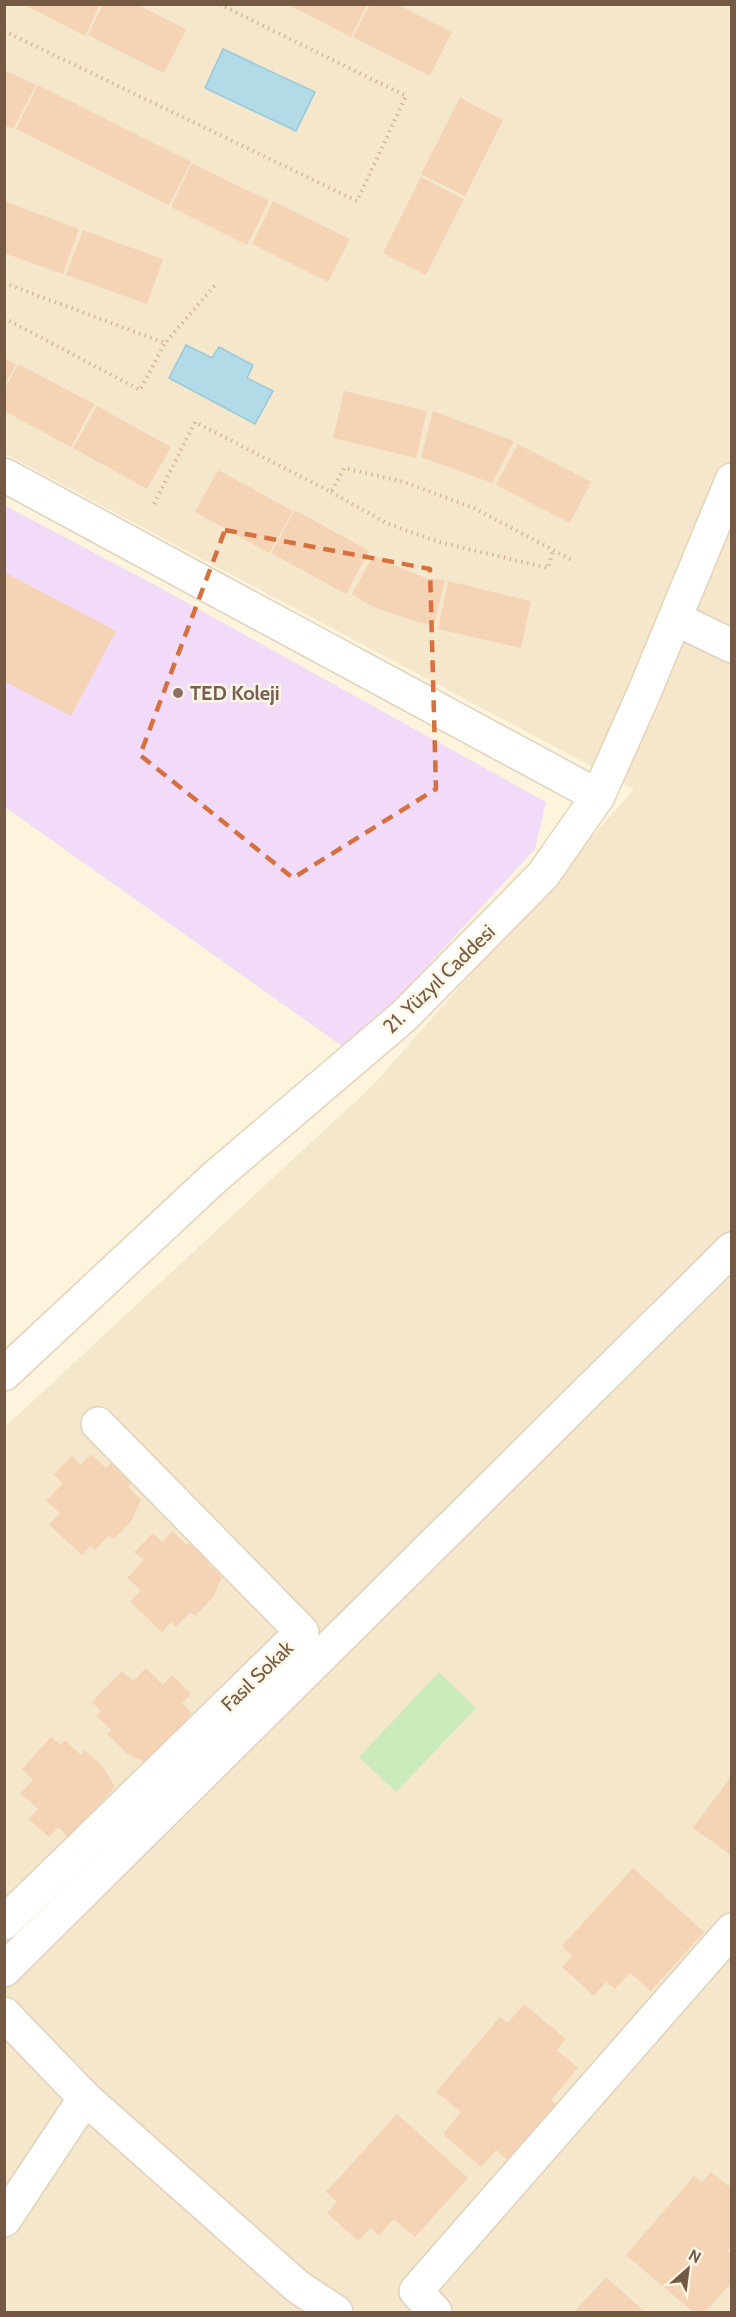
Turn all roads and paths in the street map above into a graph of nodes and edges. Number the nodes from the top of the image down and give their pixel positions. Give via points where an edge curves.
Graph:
1 (219, 4) edge
2 (4, 31) edge
3 (4, 283) edge
4 (216, 284) dead end
5 (4, 318) edge
6 (165, 343) junction
7 (4, 475) edge
8 (732, 480) edge
9 (331, 492) junction
10 (154, 504) dead end
11 (553, 550) junction
12 (572, 560) dead end
13 (676, 619) junction
14 (732, 646) edge
15 (598, 796) junction
16 (732, 1249) edge
17 (4, 1374) edge
18 (98, 1424) dead end
19 (4, 1923) edge
20 (732, 1930) edge
21 (4, 1970) edge
22 (4, 2014) edge
23 (85, 2098) junction
24 (4, 2220) edge
25 (325, 2310) edge
26 (435, 2313) edge

1 - 2 path via 406,96 357,201
3 - 6 path
4 - 6 path
5 - 6 path via 140,390
7 - 15 street
8 - 13 street, 21. Yüzyıl Caddesi
9 - 10 path via 195,422
9 - 11 path via 386,523 439,542 548,568
9 - 11 path via 344,468 404,482 474,508
11 - 12 path
13 - 14 street
13 - 15 street, 21. Yüzyıl Caddesi
15 - 17 street, 21. Yüzyıl Caddesi via 543,874 404,1016 215,1177
16 - 21 street
18 - 19 street, Fasıl Sokak via 302,1632
20 - 26 street via 416,2291
22 - 23 street
23 - 24 street
23 - 25 street

